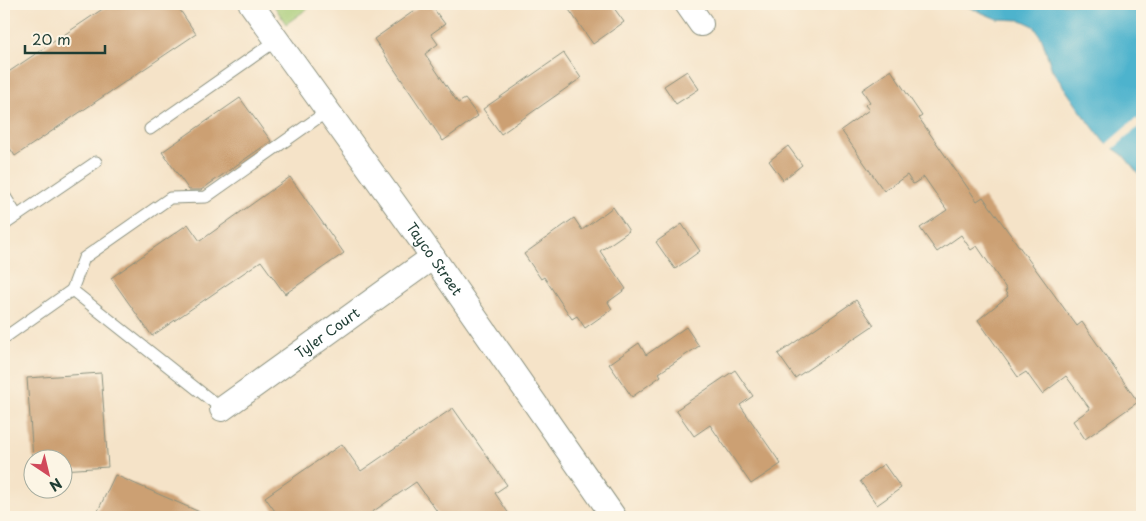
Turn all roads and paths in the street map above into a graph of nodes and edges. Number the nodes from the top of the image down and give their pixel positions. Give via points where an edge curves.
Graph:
1 (251, 4) edge
2 (687, 4) edge
3 (701, 24) dead end
4 (277, 40) junction
5 (329, 110) junction
6 (150, 129) dead end
7 (96, 162) dead end
8 (4, 195) edge
9 (17, 216) junction
10 (4, 225) edge
11 (433, 257) junction
12 (72, 290) junction
13 (4, 338) edge
14 (222, 409) joint
15 (614, 517) edge

1 - 4 street, Tayco Street
2 - 3 street
4 - 5 street, Tayco Street
4 - 6 lane
5 - 11 street, Tayco Street
5 - 12 lane via 206,197 170,198 84,258
7 - 9 lane
8 - 9 lane
9 - 10 lane
11 - 14 street, Tyler Court
11 - 15 street, Tayco Street
12 - 13 lane
12 - 14 lane

